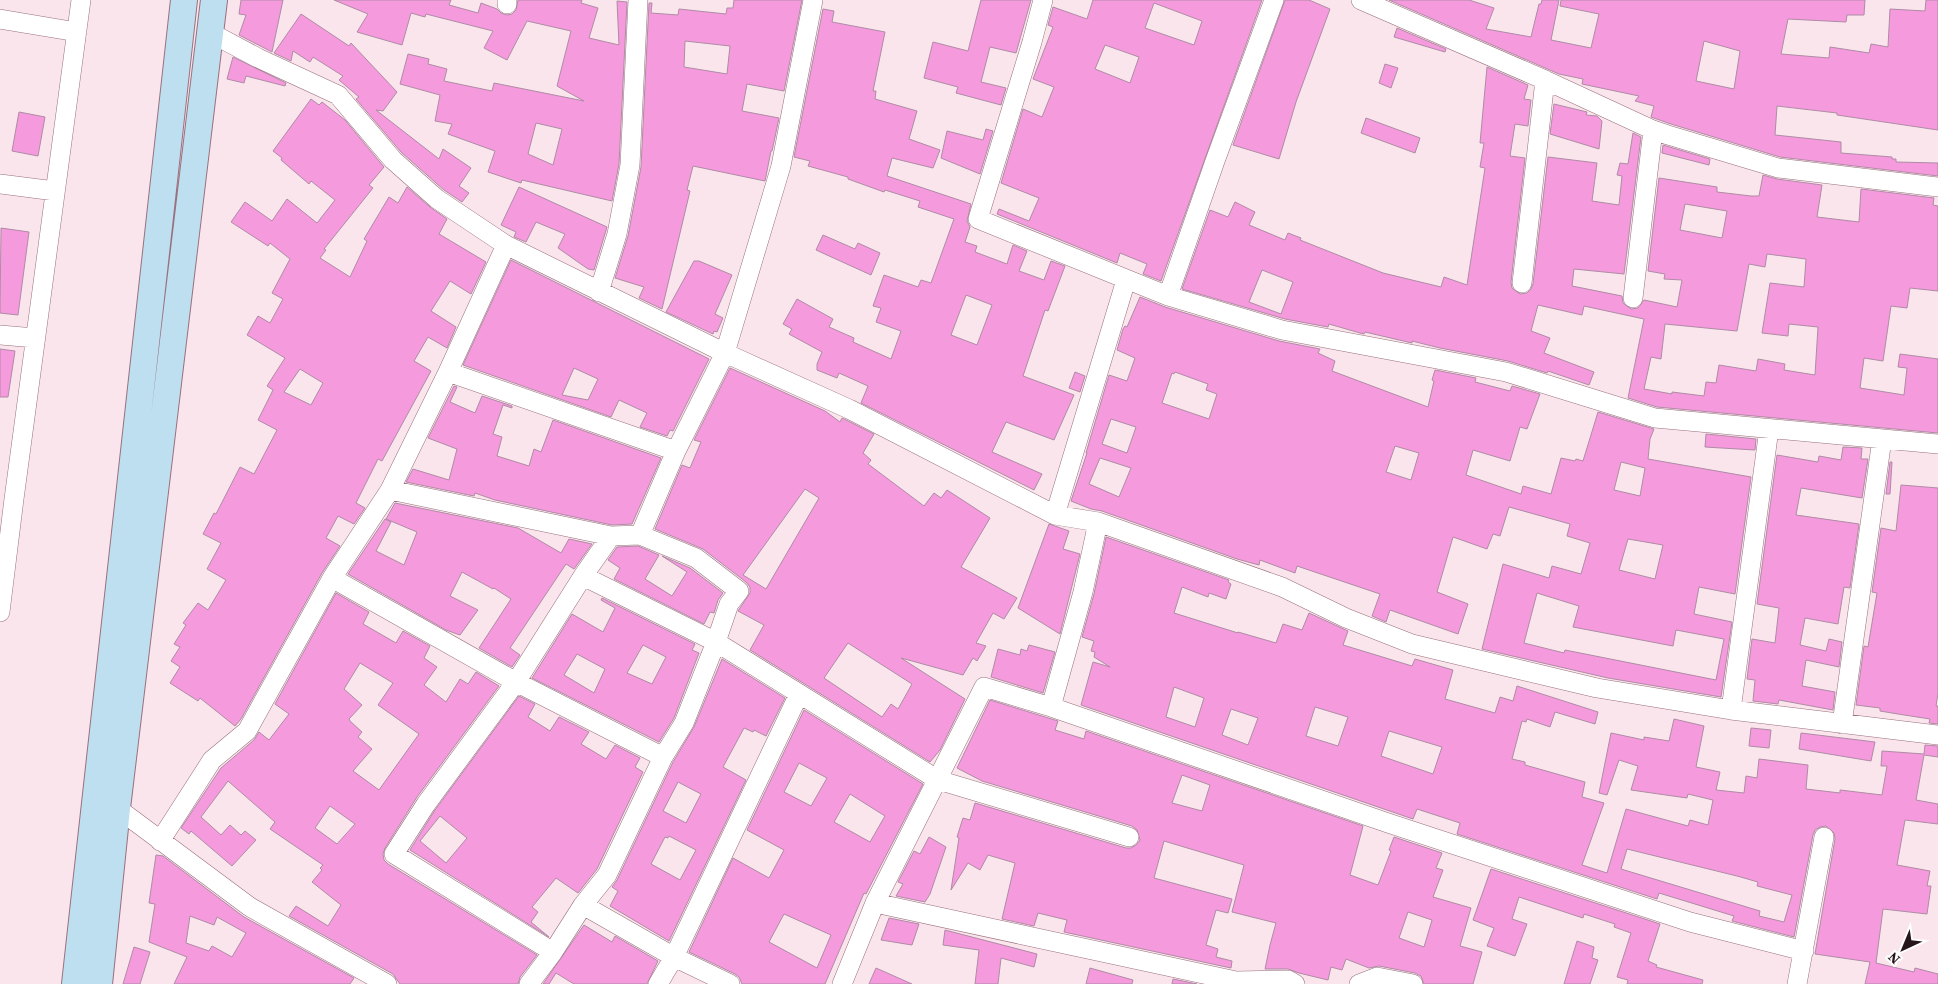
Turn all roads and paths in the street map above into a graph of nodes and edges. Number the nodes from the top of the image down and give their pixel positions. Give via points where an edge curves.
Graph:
1 (81, 0) edge
2 (184, 0) edge
3 (214, 0) edge
4 (638, 0) edge
5 (813, 0) edge
6 (1042, 0) edge
7 (1274, 0) edge
8 (1361, 0) edge
9 (0, 19) edge
10 (77, 32) junction
11 (210, 33) junction
12 (1546, 80) junction
13 (1653, 130) junction
14 (0, 184) edge
15 (1938, 187) edge
16 (55, 191) junction
17 (506, 246) junction
18 (1126, 280) junction
19 (1522, 283) dead end
20 (599, 292) junction
21 (1168, 296) junction
22 (1633, 298) dead end
23 (0, 335) edge
24 (35, 338) junction
25 (724, 353) junction
26 (448, 372) junction
27 (1769, 429) junction
28 (1882, 439) junction
29 (1938, 444) edge
30 (676, 451) junction
31 (390, 490) junction
32 (7, 498) edge
33 (1055, 515) junction
34 (1098, 522) junction
35 (640, 535) junction
36 (611, 536) junction
37 (584, 576) junction
38 (332, 578) junction
39 (0, 612) edge
40 (716, 642) junction
41 (516, 682) junction
42 (800, 694) junction
43 (1051, 707) junction
44 (1731, 710) junction
45 (1842, 724) junction
46 (1938, 735) edge
47 (663, 756) junction
48 (938, 780) junction
49 (106, 807) junction
50 (1129, 837) dead end
51 (1824, 837) dead end
52 (160, 841) junction
53 (101, 853) junction
54 (876, 903) junction
55 (583, 906) junction
56 (1804, 951) junction
57 (553, 952) junction
58 (674, 957) junction
59 (75, 984) edge
60 (99, 984) edge
61 (387, 984) edge
62 (529, 984) edge
63 (658, 984) edge
64 (730, 984) edge
65 (842, 984) edge
66 (1295, 984) edge
67 (1359, 984) edge
68 (1412, 984) edge
69 (1797, 984) edge

1 - 10 street
2 - 49 main road
3 - 11 main road
4 - 20 street via 630,165 617,234
5 - 25 street via 781,166
6 - 18 street via 978,219
7 - 21 street
8 - 12 street
9 - 10 street
10 - 16 street
11 - 17 street via 338,95 393,160 437,199
11 - 49 main road
12 - 13 street
12 - 19 street
13 - 15 street via 1778,168
13 - 22 street
14 - 16 street
16 - 24 street
17 - 20 street
17 - 26 street
18 - 21 street
18 - 33 street
20 - 25 street
21 - 27 street via 1282,330 1506,372 1656,418
23 - 24 street
24 - 32 street
25 - 30 street
25 - 33 street via 849,409
26 - 30 street
26 - 31 street
27 - 28 street
27 - 44 street
28 - 29 street
28 - 45 street
30 - 35 street
31 - 36 street
31 - 38 street
32 - 39 street
33 - 34 street
34 - 43 street via 1083,592
34 - 44 street via 1282,587 1346,618 1412,644 1597,688
35 - 36 street
35 - 40 street via 696,558 739,591 729,604
36 - 37 street
37 - 40 street
37 - 41 street
38 - 41 street
38 - 52 street via 247,731 212,760
40 - 42 street
40 - 47 street via 684,723
41 - 47 street
41 - 57 street via 426,804 394,854
42 - 48 street
42 - 58 street
43 - 48 street via 984,687
43 - 56 street via 1690,922
44 - 45 street
45 - 46 street
47 - 55 street via 606,875
48 - 50 street
48 - 54 street
49 - 52 street
49 - 53 main road
51 - 56 street
52 - 61 street via 250,907
53 - 59 main road
53 - 60 main road
54 - 65 street
54 - 66 street via 1236,981 1288,980
55 - 57 street
55 - 58 street
56 - 69 street
57 - 62 street
58 - 63 street
58 - 64 street
67 - 68 street via 1377,977

